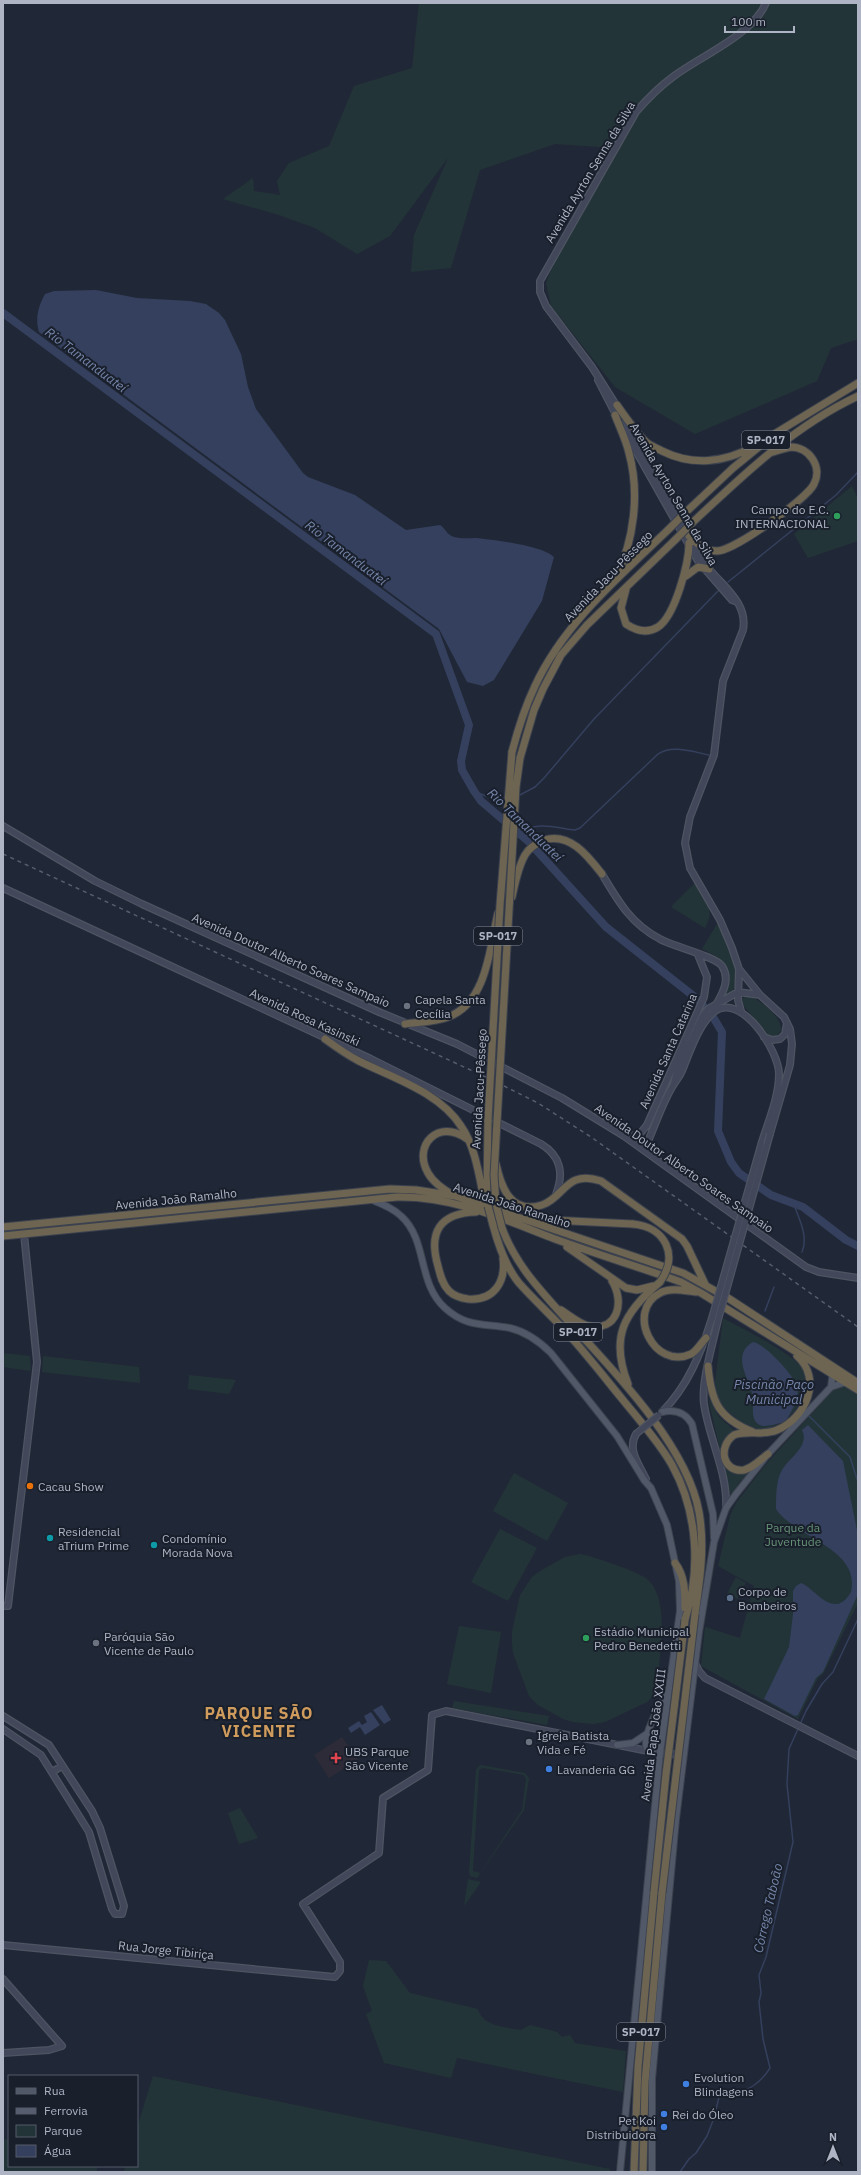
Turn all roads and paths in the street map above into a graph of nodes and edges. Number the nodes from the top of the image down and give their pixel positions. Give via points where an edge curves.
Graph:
1 (766, 3) edge
2 (592, 367) junction
3 (858, 383) edge
4 (858, 396) edge
5 (617, 405) junction
6 (615, 415) junction
7 (776, 433) junction
8 (770, 453) junction
9 (689, 540) junction
10 (701, 567) junction
11 (709, 568) junction
12 (683, 580) junction
13 (614, 583) junction
14 (627, 586) junction
15 (737, 602) junction
16 (3, 826) edge
17 (602, 874) joint
18 (3, 888) edge
19 (500, 905) junction
20 (509, 907) junction
21 (698, 955) junction
22 (739, 969) junction
23 (738, 992) junction
24 (760, 995) junction
25 (717, 1003) junction
26 (713, 1010) junction
27 (741, 1011) junction
28 (702, 1018) junction
29 (787, 1022) junction
30 (405, 1024) junction
31 (763, 1035) junction
32 (325, 1039) junction
33 (624, 1136) junction
34 (468, 1140) junction
35 (644, 1150) junction
36 (495, 1160) junction
37 (455, 1196) junction
38 (554, 1196) junction
39 (372, 1200) junction
40 (486, 1209) junction
41 (520, 1218) junction
42 (19, 1225) junction
43 (493, 1225) joint
44 (3, 1227) edge
45 (502, 1228) joint
46 (24, 1234) junction
47 (3, 1236) edge
48 (553, 1238) junction
49 (503, 1254) junction
50 (610, 1277) junction
51 (858, 1278) edge
52 (657, 1284) junction
53 (705, 1284) junction
54 (701, 1293) junction
55 (553, 1305) junction
56 (715, 1319) junction
57 (706, 1338) junction
58 (788, 1347) junction
59 (708, 1366) junction
60 (833, 1370) junction
61 (846, 1382) junction
62 (858, 1383) edge
63 (830, 1387) junction
64 (631, 1390) junction
65 (858, 1390) edge
66 (661, 1414) junction
67 (796, 1420) junction
68 (755, 1433) junction
69 (768, 1454) junction
70 (649, 1485) junction
71 (726, 1508) junction
72 (714, 1542) junction
73 (675, 1562) junction
74 (5, 1606) edge
75 (685, 1620) junction
76 (695, 1662) junction
77 (705, 1678) junction
78 (692, 1684) junction
79 (668, 1693) junction
80 (3, 1716) edge
81 (3, 1729) edge
82 (649, 1732) junction
83 (617, 1745) junction
84 (653, 1752) junction
85 (660, 1753) junction
86 (683, 1755) junction
87 (858, 1756) edge
88 (62, 1766) junction
89 (52, 1772) junction
90 (658, 1892) junction
91 (3, 1945) edge
92 (3, 1979) edge
93 (3, 2053) edge
94 (634, 2171) edge
95 (620, 2172) edge
96 (643, 2172) edge
97 (652, 2172) edge

1 - 2 main road, Avenida Ayrton Senna da Silva via 758,18 747,29 674,76 636,112 542,278 539,286 542,299
2 - 5 main road, Avenida Ayrton Senna da Silva
2 - 6 main road, Avenida Ayrton Senna da Silva
3 - 7 highway, Avenida Jacu-Pêssego / SP-017
4 - 8 highway, Avenida Jacu-Pêssego / SP-017 via 825,414
5 - 7 highway via 647,443 690,461 730,458
5 - 9 main road, Avenida Ayrton Senna da Silva
6 - 9 main road, Avenida Ayrton Senna da Silva
6 - 13 highway via 629,452 634,483 632,534
7 - 13 highway, Avenida Jacu-Pêssego / SP-017, bridge via 733,468
8 - 9 highway via 789,447 803,450 808,454 816,465 817,472 810,491 748,538 726,550 703,548
8 - 14 highway, Avenida Jacu-Pêssego / SP-017, bridge
9 - 10 main road, Avenida Ayrton Senna da Silva
9 - 11 main road, Avenida Ayrton Senna da Silva
9 - 12 highway
10 - 11 highway
10 - 12 highway via 694,569
10 - 15 main road, Avenida Ayrton Senna da Silva via 732,600
11 - 15 main road, Avenida Ayrton Senna da Silva
12 - 14 highway via 664,621 658,627 647,630 635,630 626,624 622,616 622,600
13 - 19 highway, Avenida Jacu-Pêssego / SP-017, bridge via 577,621 545,667 526,706 512,752
14 - 20 highway, Avenida Jacu-Pêssego / SP-017, bridge via 582,630 561,655 534,710 520,758 516,787
15 - 22 main road, Avenida Ayrton Senna da Silva via 743,615 744,630 724,681 714,755 690,817 685,843 690,868 722,924
16 - 30 main road, Avenida Doutor Alberto Soares Sampaio via 115,891
17 - 20 highway, bridge via 578,848 564,840 549,839 535,845 525,856
17 - 21 main road via 619,904 630,916 658,938
18 - 32 main road, Avenida Rosa Kasinski
19 - 30 highway, bridge via 479,988 474,998 459,1012 439,1020
19 - 40 highway, Avenida Jacu-Pêssego / SP-017, bridge
20 - 36 highway, Avenida Jacu-Pêssego / SP-017, bridge
21 - 25 main road via 717,961 724,970 725,987
21 - 28 main road, Avenida Santa Catarina via 706,969 707,982
22 - 23 main road, Avenida Ayrton Senna da Silva
22 - 24 main road, Avenida Ayrton Senna da Silva
23 - 24 main road
23 - 25 main road, Avenida Santa Catarina
23 - 27 main road, Avenida Ayrton Senna da Silva
24 - 29 main road via 781,1013
25 - 26 main road, Avenida Santa Catarina
26 - 27 main road via 723,1008
26 - 28 main road, Avenida Santa Catarina
27 - 31 main road
28 - 33 main road, Avenida Santa Catarina via 647,1125 639,1134
28 - 35 main road, Avenida Santa Catarina
29 - 31 main road via 785,1034 780,1040 772,1040
29 - 56 main road, bridge via 792,1036 792,1051
30 - 33 main road, Avenida Doutor Alberto Soares Sampaio via 480,1056 562,1098
31 - 56 main road, bridge via 774,1053 779,1072 778,1082
32 - 34 highway via 357,1060 436,1100 455,1116
32 - 38 main road, Avenida Rosa Kasinski via 548,1148 560,1166 561,1180
33 - 35 main road, Avenida Doutor Alberto Soares Sampaio
34 - 37 highway via 460,1133 440,1131 429,1139 425,1152 426,1169 440,1187
34 - 40 highway
35 - 51 main road, Avenida Doutor Alberto Soares Sampaio via 806,1267 819,1272
36 - 38 highway via 502,1188 511,1199 525,1206 535,1206 542,1205
36 - 45 highway, Avenida Jacu-Pêssego / SP-017, bridge via 496,1204
37 - 41 highway, Avenida João Ramalho
37 - 42 highway, Avenida João Ramalho via 390,1189
38 - 53 highway via 569,1184 580,1180 601,1182 682,1239
39 - 40 highway, Avenida João Ramalho via 397,1197 426,1198
39 - 46 highway, Avenida João Ramalho
39 - 70 main road, Avenida Papa João XXIII via 395,1211 411,1227 428,1282 444,1307 471,1324 511,1328 542,1344 617,1436
40 - 43 highway, Avenida Jacu-Pêssego / SP-017, bridge
40 - 48 highway, Avenida João Ramalho
40 - 49 highway via 454,1214 437,1230 434,1248 442,1279 449,1291 456,1296 472,1299 489,1296 501,1284 504,1274
41 - 52 highway, bridge via 633,1224 653,1229 666,1244 669,1260 665,1276
41 - 53 highway, Avenida João Ramalho via 682,1273
42 - 44 highway, Avenida João Ramalho
42 - 46 highway
43 - 49 highway, Avenida Papa João XXIII / SP-017
45 - 55 highway, Avenida Papa João XXIII / SP-017 via 520,1265
46 - 47 highway, Avenida João Ramalho
46 - 74 main road via 37,1362
48 - 50 highway
48 - 54 highway, Avenida João Ramalho via 653,1272
49 - 75 highway, Avenida Papa João XXIII / SP-017 via 518,1281 570,1335 672,1464 692,1516 694,1542 691,1594
50 - 52 highway via 621,1286 632,1289
50 - 55 highway via 619,1295 619,1305 614,1318 603,1325 587,1325
52 - 64 highway via 635,1306 621,1336 620,1356
53 - 60 highway, Avenida João Ramalho
54 - 57 highway via 677,1290 660,1293 650,1302 644,1326 649,1340 657,1349 671,1356 691,1354
54 - 58 highway, Avenida João Ramalho
55 - 64 highway, Avenida Papa João XXIII / SP-017
56 - 57 main road
56 - 59 main road
57 - 66 main road via 687,1382
58 - 60 highway, Avenida João Ramalho
58 - 67 highway via 809,1371 810,1388
59 - 68 highway via 711,1394 715,1404 731,1421
59 - 71 main road via 704,1404 725,1484
60 - 61 highway, Avenida João Ramalho
60 - 62 highway, Avenida João Ramalho
60 - 63 main road
61 - 63 main road
61 - 65 highway, Avenida João Ramalho
63 - 67 main road
64 - 90 highway, Avenida Papa João XXIII / SP-017, bridge via 680,1463 696,1499 702,1536 701,1564
66 - 70 main road, bridge via 636,1434 632,1441 632,1451
66 - 72 main road via 680,1412 692,1424 710,1500
67 - 68 highway via 777,1430
67 - 69 main road
68 - 69 highway via 739,1433 731,1437 724,1447 724,1458 734,1468 745,1470
69 - 71 main road
70 - 73 main road, Avenida Papa João XXIII via 667,1525
71 - 72 main road
72 - 76 main road
73 - 75 highway via 684,1580
73 - 79 main road, Avenida Papa João XXIII via 680,1611
75 - 90 highway, Avenida Papa João XXIII / SP-017, bridge via 667,1760
76 - 77 main road via 697,1669
76 - 78 main road
77 - 78 main road via 697,1679
77 - 87 main road
78 - 86 main road
79 - 82 main road via 658,1707
79 - 85 main road, Avenida Papa João XXIII
80 - 88 main road via 48,1746
81 - 89 main road via 41,1755
82 - 83 main road via 633,1743
82 - 84 main road via 645,1744
83 - 84 main road
83 - 91 main road, Rua Jorge Tibiriça via 451,1712 432,1715 428,1770 383,1798 379,1853 303,1904 340,1962 340,1971 337,1975 327,1977
84 - 85 main road
85 - 86 main road
85 - 95 main road, Avenida Papa João XXIII
86 - 97 main road via 652,2079
88 - 89 main road
88 - 89 main road via 100,1828 124,1906 124,1912 120,1915 112,1909 87,1828
90 - 94 highway, Avenida Papa João XXIII / SP-017 via 638,2067
90 - 96 highway, Avenida Papa João XXIII / SP-017 via 645,2082
92 - 93 main road via 62,2046 50,2050

